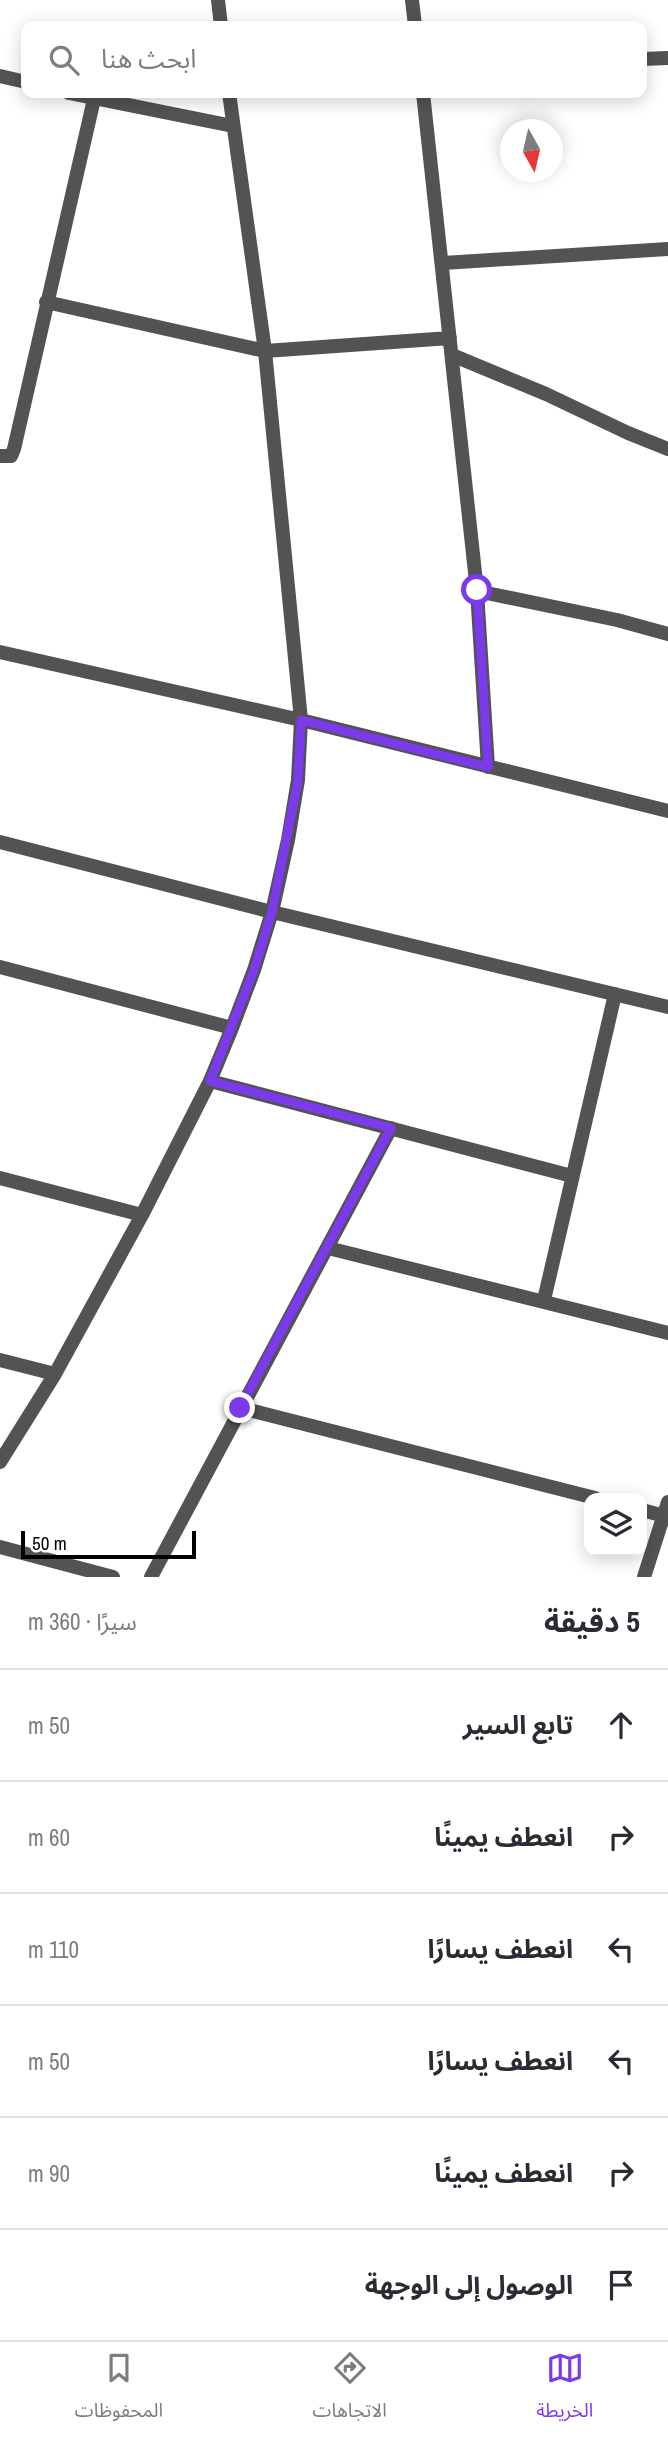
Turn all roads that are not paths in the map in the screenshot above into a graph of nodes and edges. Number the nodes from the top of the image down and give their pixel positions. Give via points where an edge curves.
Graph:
1 (218, 0) edge
2 (412, 0) edge
3 (220, 21) edge
4 (414, 21) edge
5 (668, 58) edge
6 (647, 59) edge
7 (0, 76) edge
8 (21, 81) edge
9 (90, 98) edge
10 (230, 98) edge
11 (424, 98) edge
12 (94, 99) junction
13 (233, 126) junction
14 (668, 250) edge
15 (443, 263) junction
16 (46, 302) junction
17 (450, 338) junction
18 (265, 351) junction
19 (452, 355) junction
20 (668, 449) edge
21 (0, 456) edge
22 (477, 590) junction
23 (668, 634) edge
24 (0, 652) edge
25 (301, 720) junction
26 (488, 767) junction
27 (668, 811) edge
28 (0, 842) edge
29 (272, 912) junction
30 (0, 967) edge
31 (615, 994) junction
32 (668, 1007) edge
33 (232, 1028) junction
34 (210, 1081) junction
35 (391, 1128) junction
36 (572, 1176) junction
37 (0, 1178) edge
38 (142, 1215) junction
39 (328, 1248) junction
40 (544, 1300) junction
41 (668, 1333) edge
42 (0, 1360) edge
43 (55, 1374) junction
44 (240, 1408) junction
45 (0, 1462) edge
46 (584, 1495) edge
47 (647, 1510) edge
48 (667, 1511) edge
49 (0, 1547) edge
50 (113, 1577) edge
51 (151, 1577) edge
52 (644, 1577) edge

1 - 3 street
2 - 4 street
5 - 6 street
7 - 8 street
9 - 12 street
10 - 13 street
11 - 15 street
12 - 13 street
12 - 16 street
13 - 18 street
14 - 15 street
15 - 17 street
16 - 18 street
16 - 21 street via 14,449 11,456
17 - 18 street
17 - 19 street
18 - 25 street
19 - 20 street
19 - 22 street
22 - 23 street
22 - 26 street
24 - 25 street
25 - 26 street
25 - 29 street via 298,780
26 - 27 street
28 - 29 street
29 - 31 street
29 - 33 street
30 - 33 street
31 - 32 street
31 - 36 street
33 - 34 street
34 - 35 street
34 - 38 street
35 - 36 street
35 - 39 street
36 - 40 street
37 - 38 street
38 - 43 street
39 - 40 street
39 - 44 street
40 - 41 street
42 - 43 street
43 - 45 street
44 - 46 street
44 - 51 street
47 - 48 street
48 - 52 street
49 - 50 street

